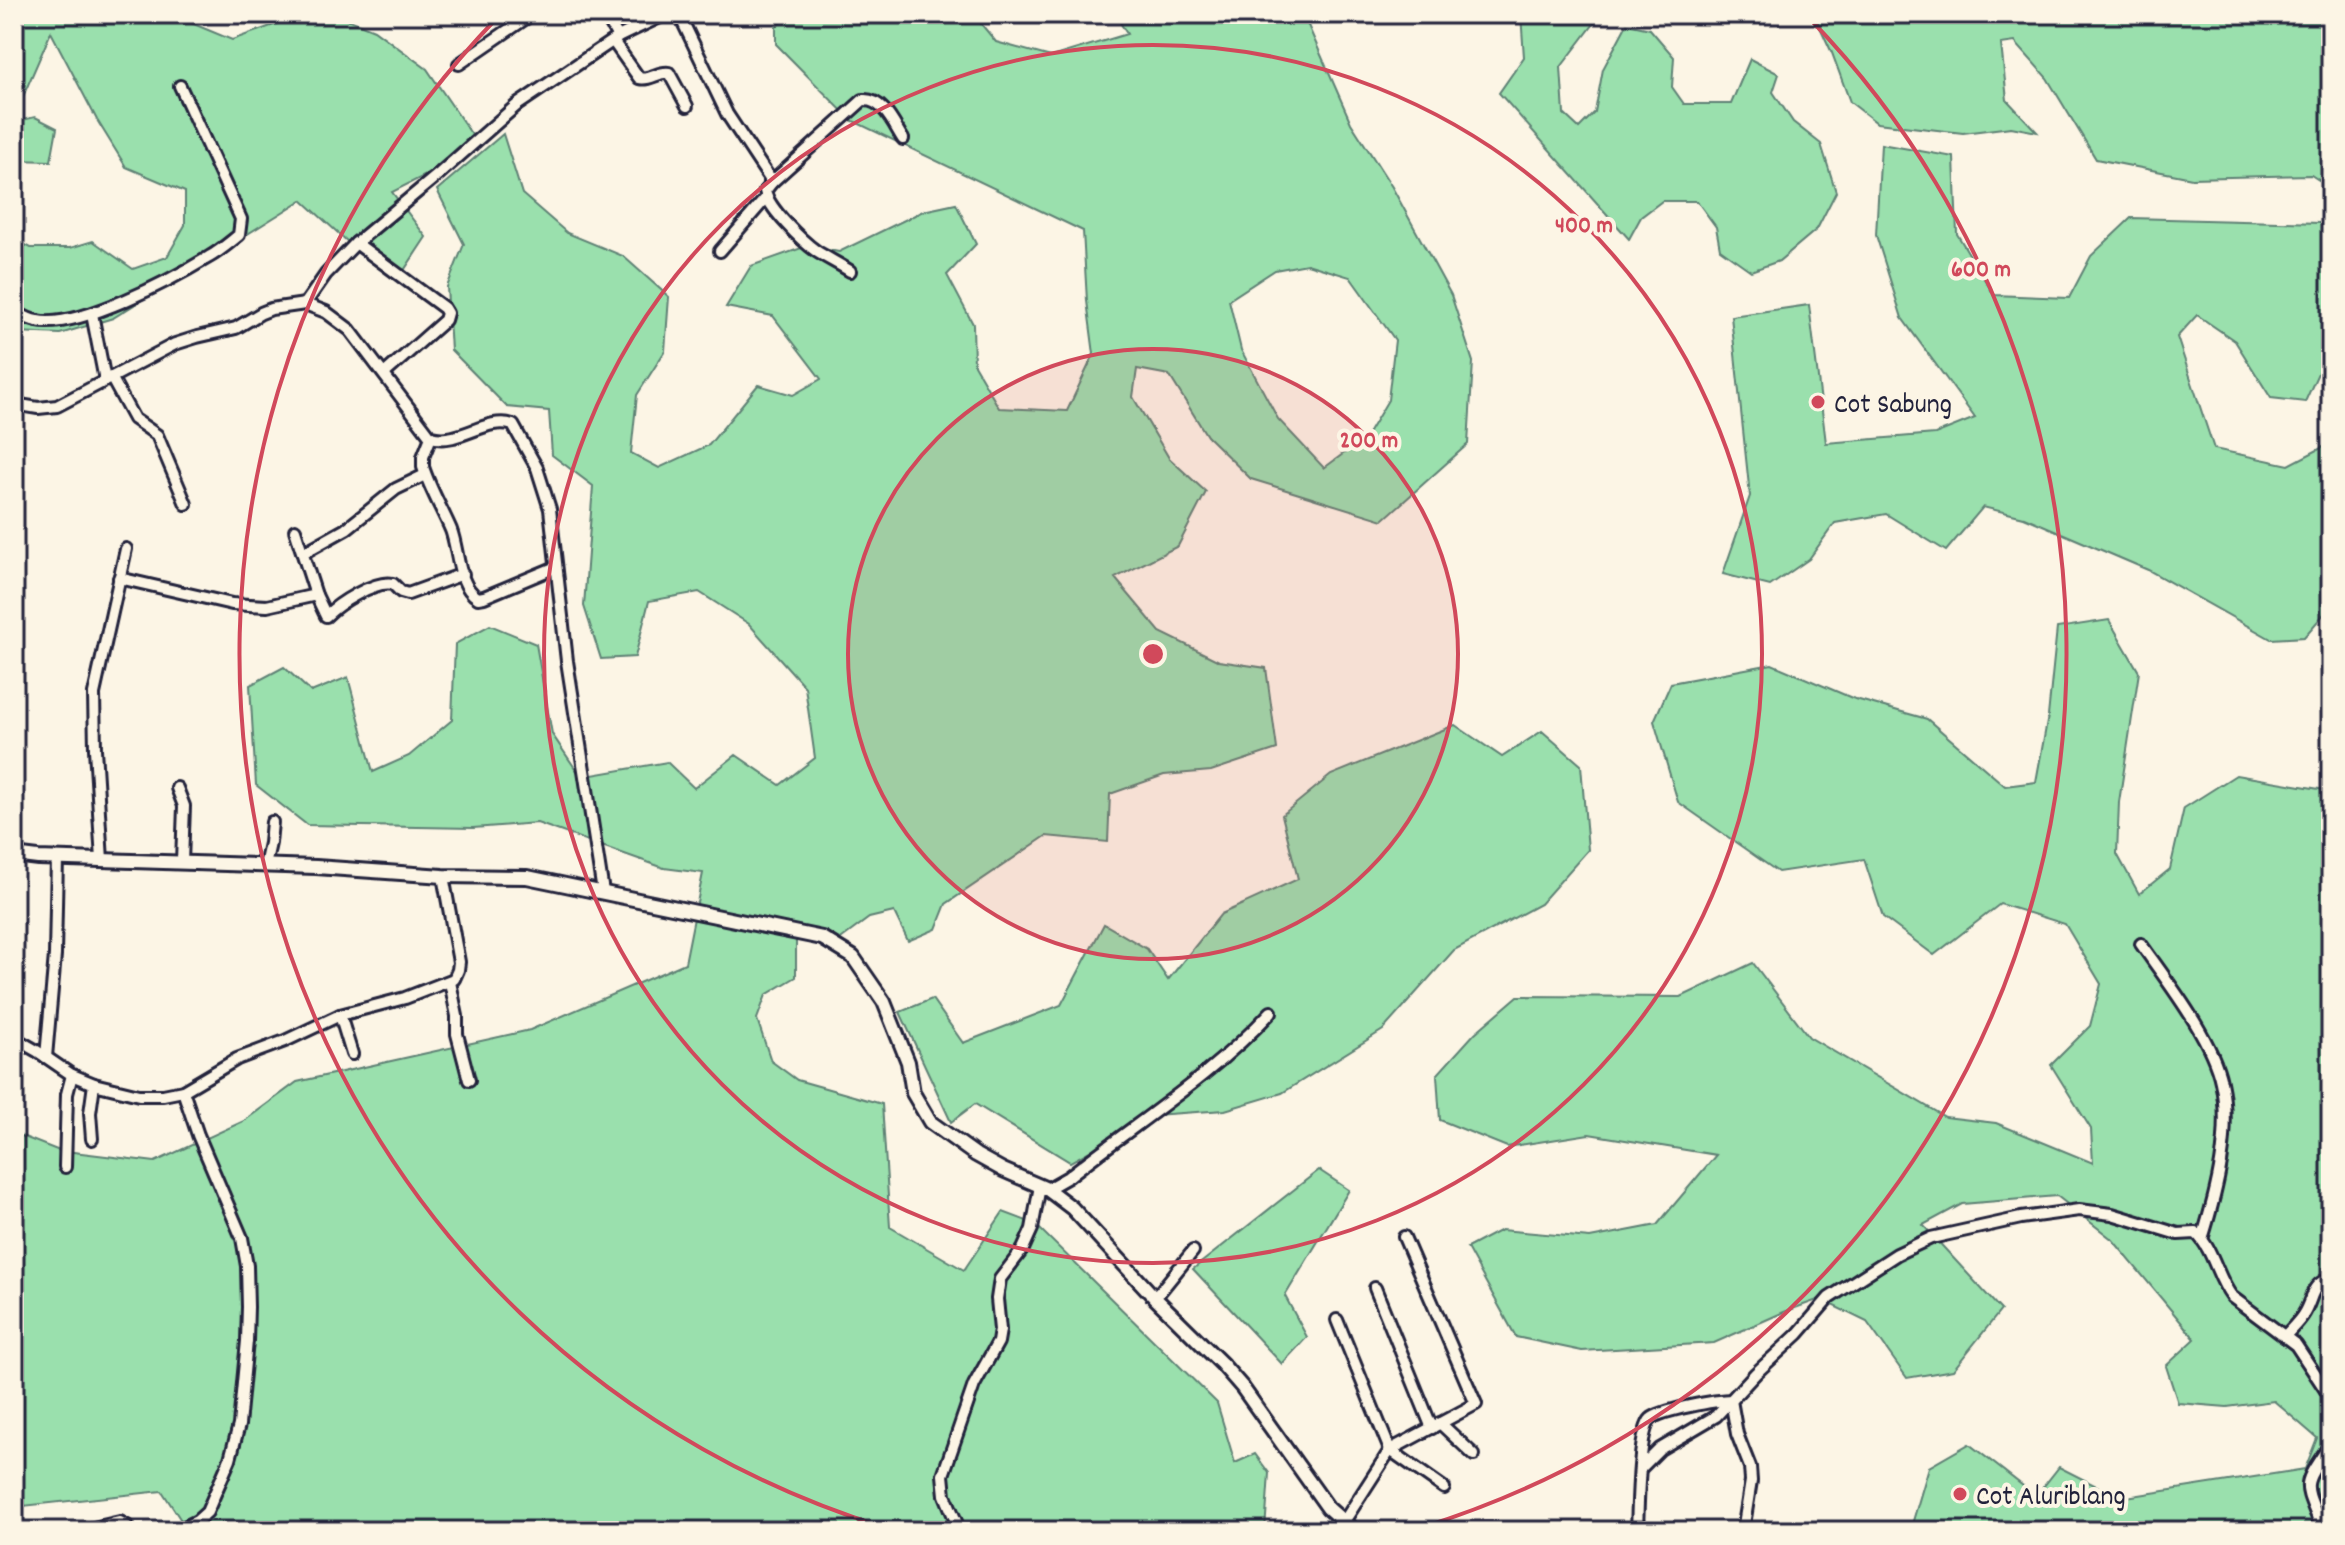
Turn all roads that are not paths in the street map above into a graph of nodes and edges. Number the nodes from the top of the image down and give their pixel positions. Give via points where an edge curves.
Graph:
1 (532, 14) edge
2 (605, 14) edge
3 (666, 14) edge
4 (679, 14) edge
5 (616, 39) junction
6 (459, 64) dead end
7 (180, 86) dead end
8 (687, 106) dead end
9 (903, 139) dead end
10 (772, 182) junction
11 (766, 198) junction
12 (356, 243) junction
13 (720, 251) dead end
14 (850, 271) dead end
15 (305, 304) junction
16 (14, 311) edge
17 (92, 314) junction
18 (384, 374) junction
19 (108, 378) junction
20 (14, 404) edge
21 (431, 437) junction
22 (425, 475) junction
23 (186, 504) dead end
24 (295, 530) dead end
25 (126, 549) dead end
26 (303, 553) junction
27 (556, 567) junction
28 (463, 574) junction
29 (119, 578) junction
30 (316, 595) junction
31 (177, 788) dead end
32 (272, 822) dead end
33 (14, 855) edge
34 (57, 858) junction
35 (102, 860) junction
36 (182, 862) junction
37 (265, 866) junction
38 (443, 876) junction
39 (603, 892) junction
40 (2141, 944) dead end
41 (450, 982) junction
42 (1271, 1012) dead end
43 (340, 1015) junction
44 (14, 1038) edge
45 (352, 1054) dead end
46 (46, 1057) junction
47 (72, 1075) junction
48 (469, 1080) dead end
49 (94, 1084) junction
50 (183, 1091) junction
51 (92, 1139) dead end
52 (65, 1167) dead end
53 (1043, 1188) junction
54 (1404, 1237) dead end
55 (2202, 1239) junction
56 (1193, 1251) dead end
57 (2331, 1278) edge
58 (1375, 1288) dead end
59 (1155, 1298) junction
60 (1337, 1320) dead end
61 (2285, 1336) junction
62 (2331, 1398) edge
63 (1731, 1400) junction
64 (1436, 1426) junction
65 (2331, 1443) edge
66 (1390, 1450) junction
67 (1474, 1455) dead end
68 (1640, 1469) junction
69 (1444, 1488) dead end
70 (1349, 1527) edge
71 (80, 1531) edge
72 (129, 1531) edge
73 (176, 1531) edge
74 (950, 1531) edge
75 (1637, 1531) edge
76 (1743, 1531) edge
77 (2323, 1531) edge

1 - 6 street
2 - 5 street
3 - 5 street
4 - 10 street via 727,114
5 - 8 street via 639,78 669,73
5 - 12 street via 517,105
7 - 17 street via 241,219 239,235 211,256
9 - 10 street via 878,103 863,100
10 - 11 street
11 - 13 street
11 - 14 street via 804,240
12 - 15 street
12 - 18 street via 447,313
15 - 18 street via 350,330
15 - 19 street via 271,309 236,328 175,344
16 - 17 street via 47,322
17 - 19 street
18 - 21 street
19 - 20 street via 57,406
19 - 23 street via 134,419 157,435
21 - 22 street via 422,462
21 - 27 street via 449,438 504,423 516,428 550,509
22 - 26 street
22 - 28 street via 452,532
24 - 26 street
25 - 29 street
26 - 30 street
27 - 28 street via 478,598
27 - 39 street
28 - 30 street via 408,594 393,584 380,584 332,608 327,616
29 - 30 street via 232,604 267,606
29 - 35 street via 94,694
31 - 36 street via 184,806
32 - 37 street
33 - 34 street
34 - 35 street
34 - 46 street
35 - 36 street
36 - 37 street
37 - 38 street
38 - 39 street via 527,877
38 - 41 street via 459,962
39 - 53 street via 822,938 853,957 884,1002 908,1062 913,1093 930,1122 976,1155
40 - 55 street via 2198,1029 2221,1080 2221,1171
41 - 43 street
41 - 48 street
42 - 53 street via 1217,1062 1068,1177
43 - 45 street
43 - 50 street via 237,1059
44 - 46 street
46 - 47 street
47 - 49 street
47 - 52 street
49 - 50 street via 139,1095
49 - 51 street
50 - 73 street via 242,1238 248,1307 239,1425 230,1459 207,1512
53 - 59 street via 1072,1208
53 - 74 street via 1023,1249 1000,1279 998,1342 974,1385 943,1475 942,1487 957,1524
54 - 64 street via 1476,1404
55 - 61 street via 2232,1297
55 - 63 street via 2196,1233 2178,1234 2079,1210 1931,1238 1829,1298
56 - 59 street
57 - 61 street via 2314,1288 2301,1319
58 - 64 street
59 - 70 street via 1242,1387 1313,1488
60 - 66 street
61 - 62 street via 2300,1349
63 - 68 street
63 - 68 street via 1652,1418 1646,1426
63 - 76 street via 1750,1467
64 - 66 street
64 - 67 street
65 - 77 street via 2307,1480
66 - 69 street
66 - 70 street
68 - 75 street
71 - 72 street via 120,1522

